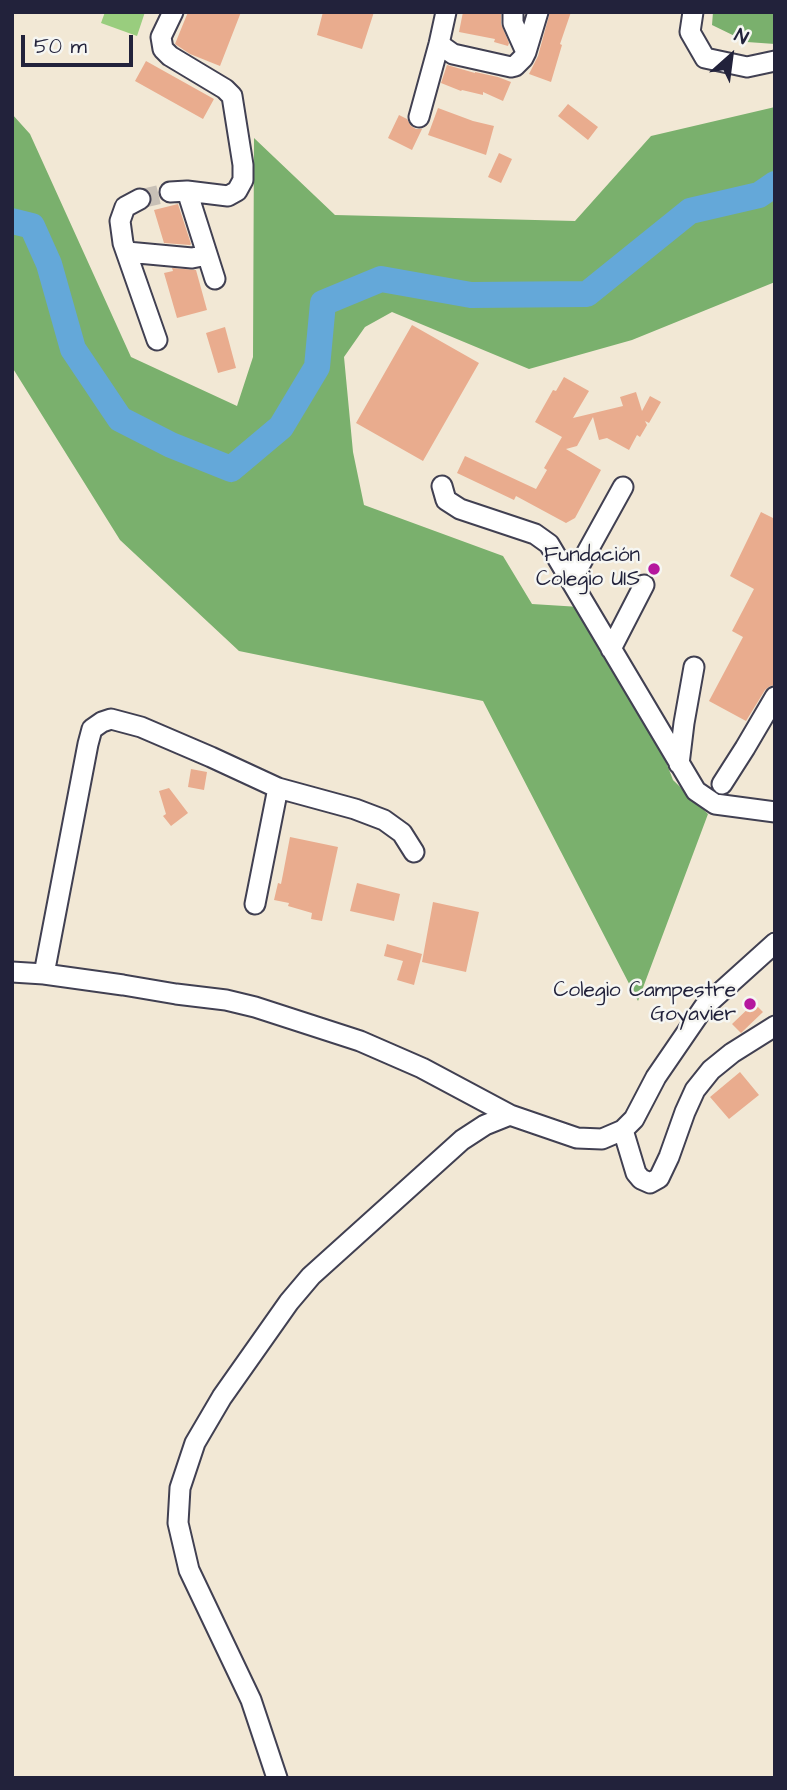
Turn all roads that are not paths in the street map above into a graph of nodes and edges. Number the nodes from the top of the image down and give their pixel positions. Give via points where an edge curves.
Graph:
1 (173, 12) edge
2 (446, 12) edge
3 (513, 12) edge
4 (538, 12) edge
5 (693, 12) edge
6 (439, 44) junction
7 (526, 52) junction
8 (775, 61) edge
9 (419, 117) dead end
10 (141, 199) tunnel mouth
11 (127, 252) junction
12 (207, 255) junction
13 (215, 279) dead end
14 (157, 340) dead end
15 (442, 486) dead end
16 (623, 487) dead end
17 (571, 581) junction
18 (645, 585) dead end
19 (611, 649) junction
20 (694, 667) dead end
21 (775, 697) edge
22 (679, 764) junction
23 (722, 784) dead end
24 (278, 788) junction
25 (775, 812) edge
26 (414, 852) dead end
27 (255, 904) dead end
28 (775, 943) edge
29 (12, 972) edge
30 (44, 974) junction
31 (775, 1026) edge
32 (510, 1115) junction
33 (624, 1130) junction
34 (277, 1778) edge

1 - 12 street via 161,37 163,49 232,96 243,165 243,180 228,196 178,191
2 - 6 street
3 - 7 street
4 - 7 street
5 - 8 street via 690,32 705,58 747,67
6 - 7 street via 453,54 511,67
6 - 9 street
10 - 11 street via 125,206 120,221
11 - 12 street via 192,258
11 - 14 street
12 - 13 street
15 - 17 street via 446,500 460,509 535,534 549,544
16 - 17 street
17 - 19 street
18 - 19 street
19 - 22 street
20 - 22 street
21 - 23 street
22 - 25 street via 696,791 715,804
24 - 26 street via 384,820 402,833
24 - 27 street
24 - 30 street via 141,727 111,719 92,729
28 - 33 street via 704,1007
29 - 30 street
30 - 32 street via 226,1000 278,1014 360,1041
31 - 33 street via 711,1070 695,1090 659,1178 650,1183 636,1173
32 - 33 street via 576,1138 602,1139
32 - 34 street via 462,1140 311,1276 222,1397 195,1443 180,1488 178,1523 189,1570 251,1700

